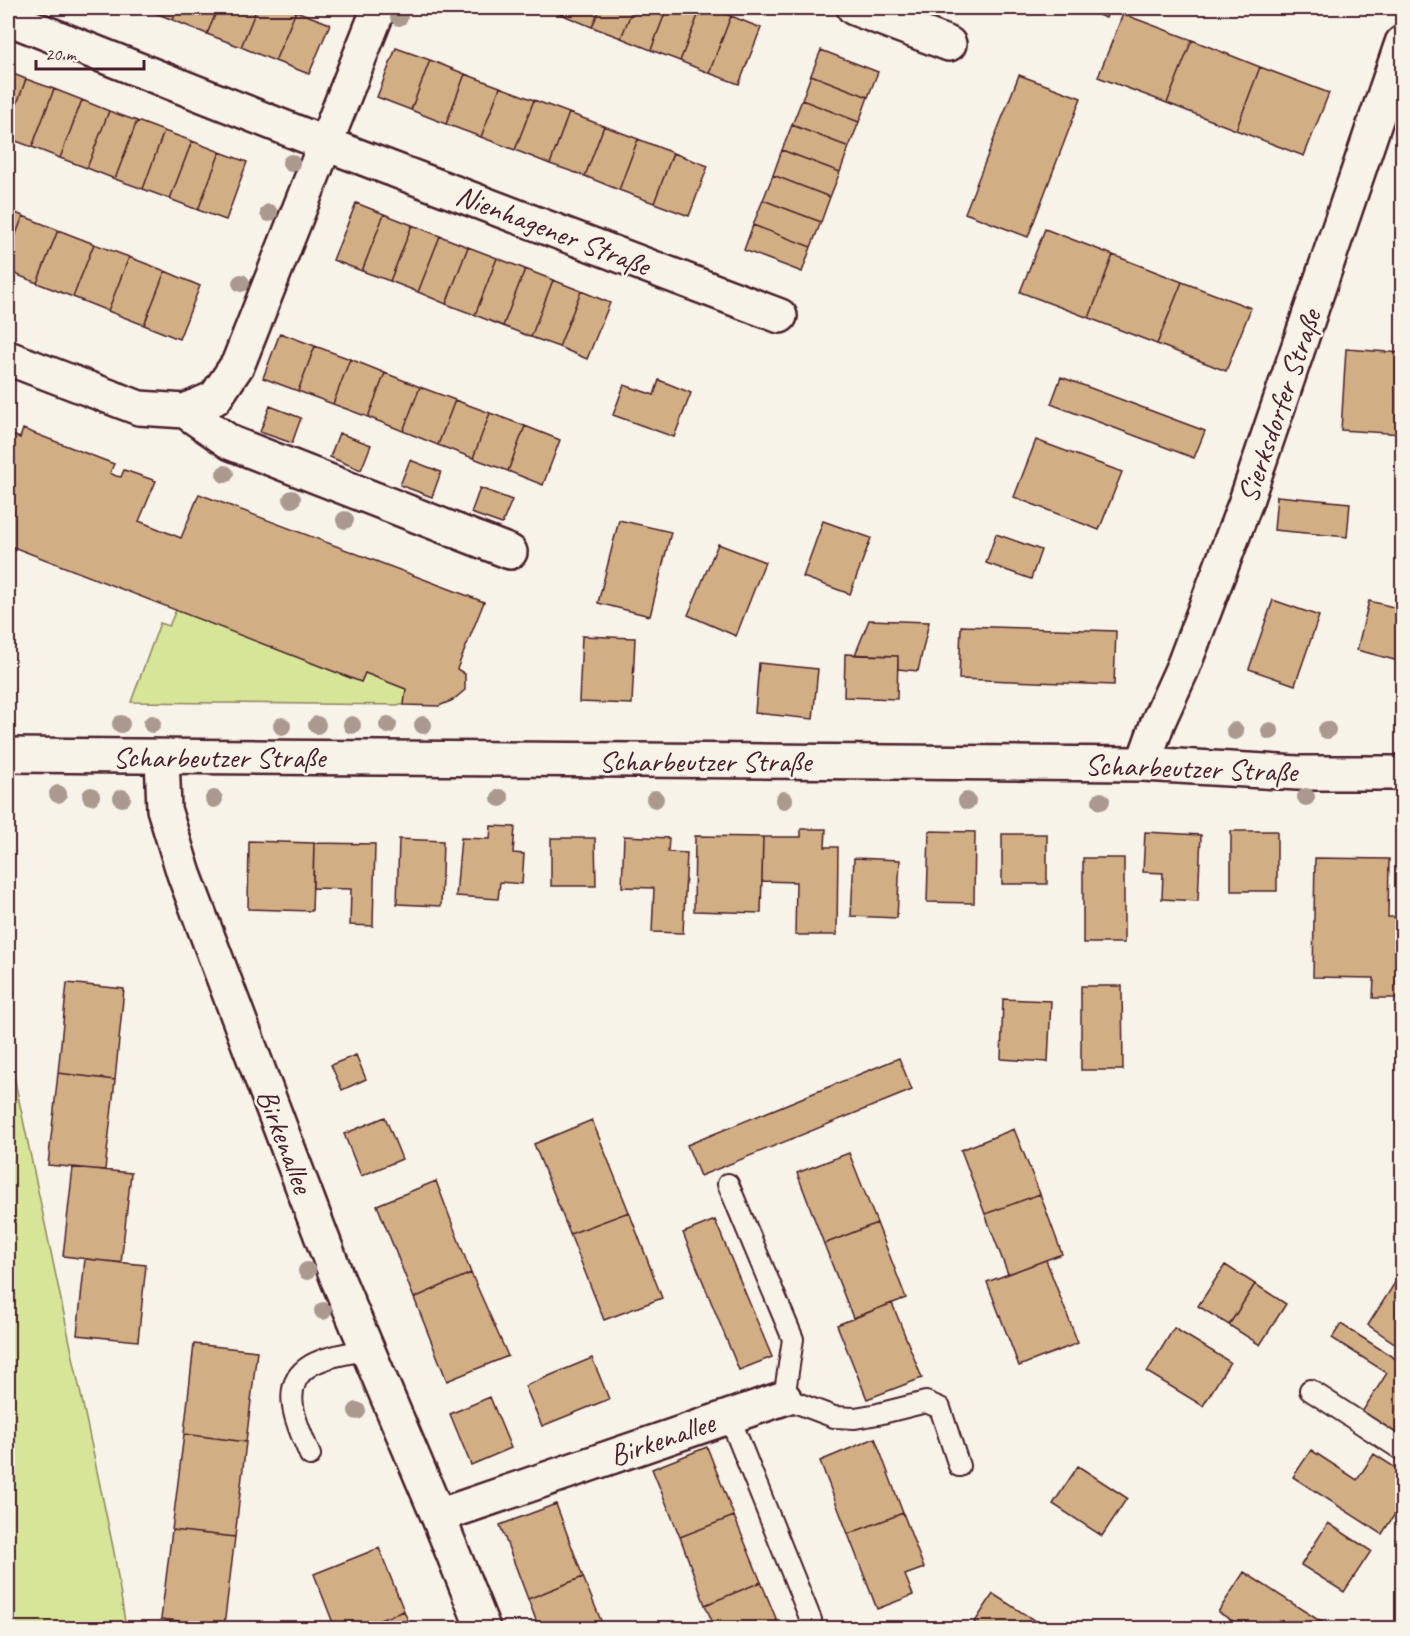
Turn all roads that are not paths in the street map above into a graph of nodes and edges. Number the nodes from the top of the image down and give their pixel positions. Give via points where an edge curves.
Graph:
1 (379, 8) edge
2 (854, 8) edge
3 (8, 18) edge
4 (1402, 43) edge
5 (950, 44) dead end
6 (326, 144) junction
7 (780, 316) dead end
8 (8, 358) edge
9 (185, 411) junction
10 (510, 552) dead end
11 (8, 755) edge
12 (162, 757) junction
13 (1143, 764) junction
14 (1402, 773) edge
15 (728, 1184) dead end
16 (367, 1350) junction
17 (1310, 1390) dead end
18 (784, 1398) junction
19 (729, 1416) junction
20 (1402, 1450) edge
21 (310, 1455) dead end
22 (959, 1466) dead end
23 (438, 1515) junction
24 (811, 1620) dead end
25 (483, 1629) edge

1 - 6 street
2 - 5 street
3 - 6 street, Nienhagener Straße
4 - 13 street, Sierksdorfer Straße via 1245,504
6 - 7 street, Nienhagener Straße
6 - 9 street via 238,364 215,398
8 - 9 street via 139,408
9 - 10 street via 231,443
11 - 12 street, Scharbeutzer Straße
12 - 13 street, Scharbeutzer Straße
12 - 16 street, Birkenallee via 164,808 184,874
13 - 14 street, Scharbeutzer Straße via 1298,773
15 - 18 lane via 794,1340
16 - 21 lane via 309,1365 297,1377 293,1406
16 - 23 street, Birkenallee
17 - 20 lane
18 - 19 street, Birkenallee
18 - 22 lane via 834,1417 855,1418 926,1402 935,1405 940,1408
19 - 23 street, Birkenallee
19 - 24 lane
23 - 25 street, Birkenallee

